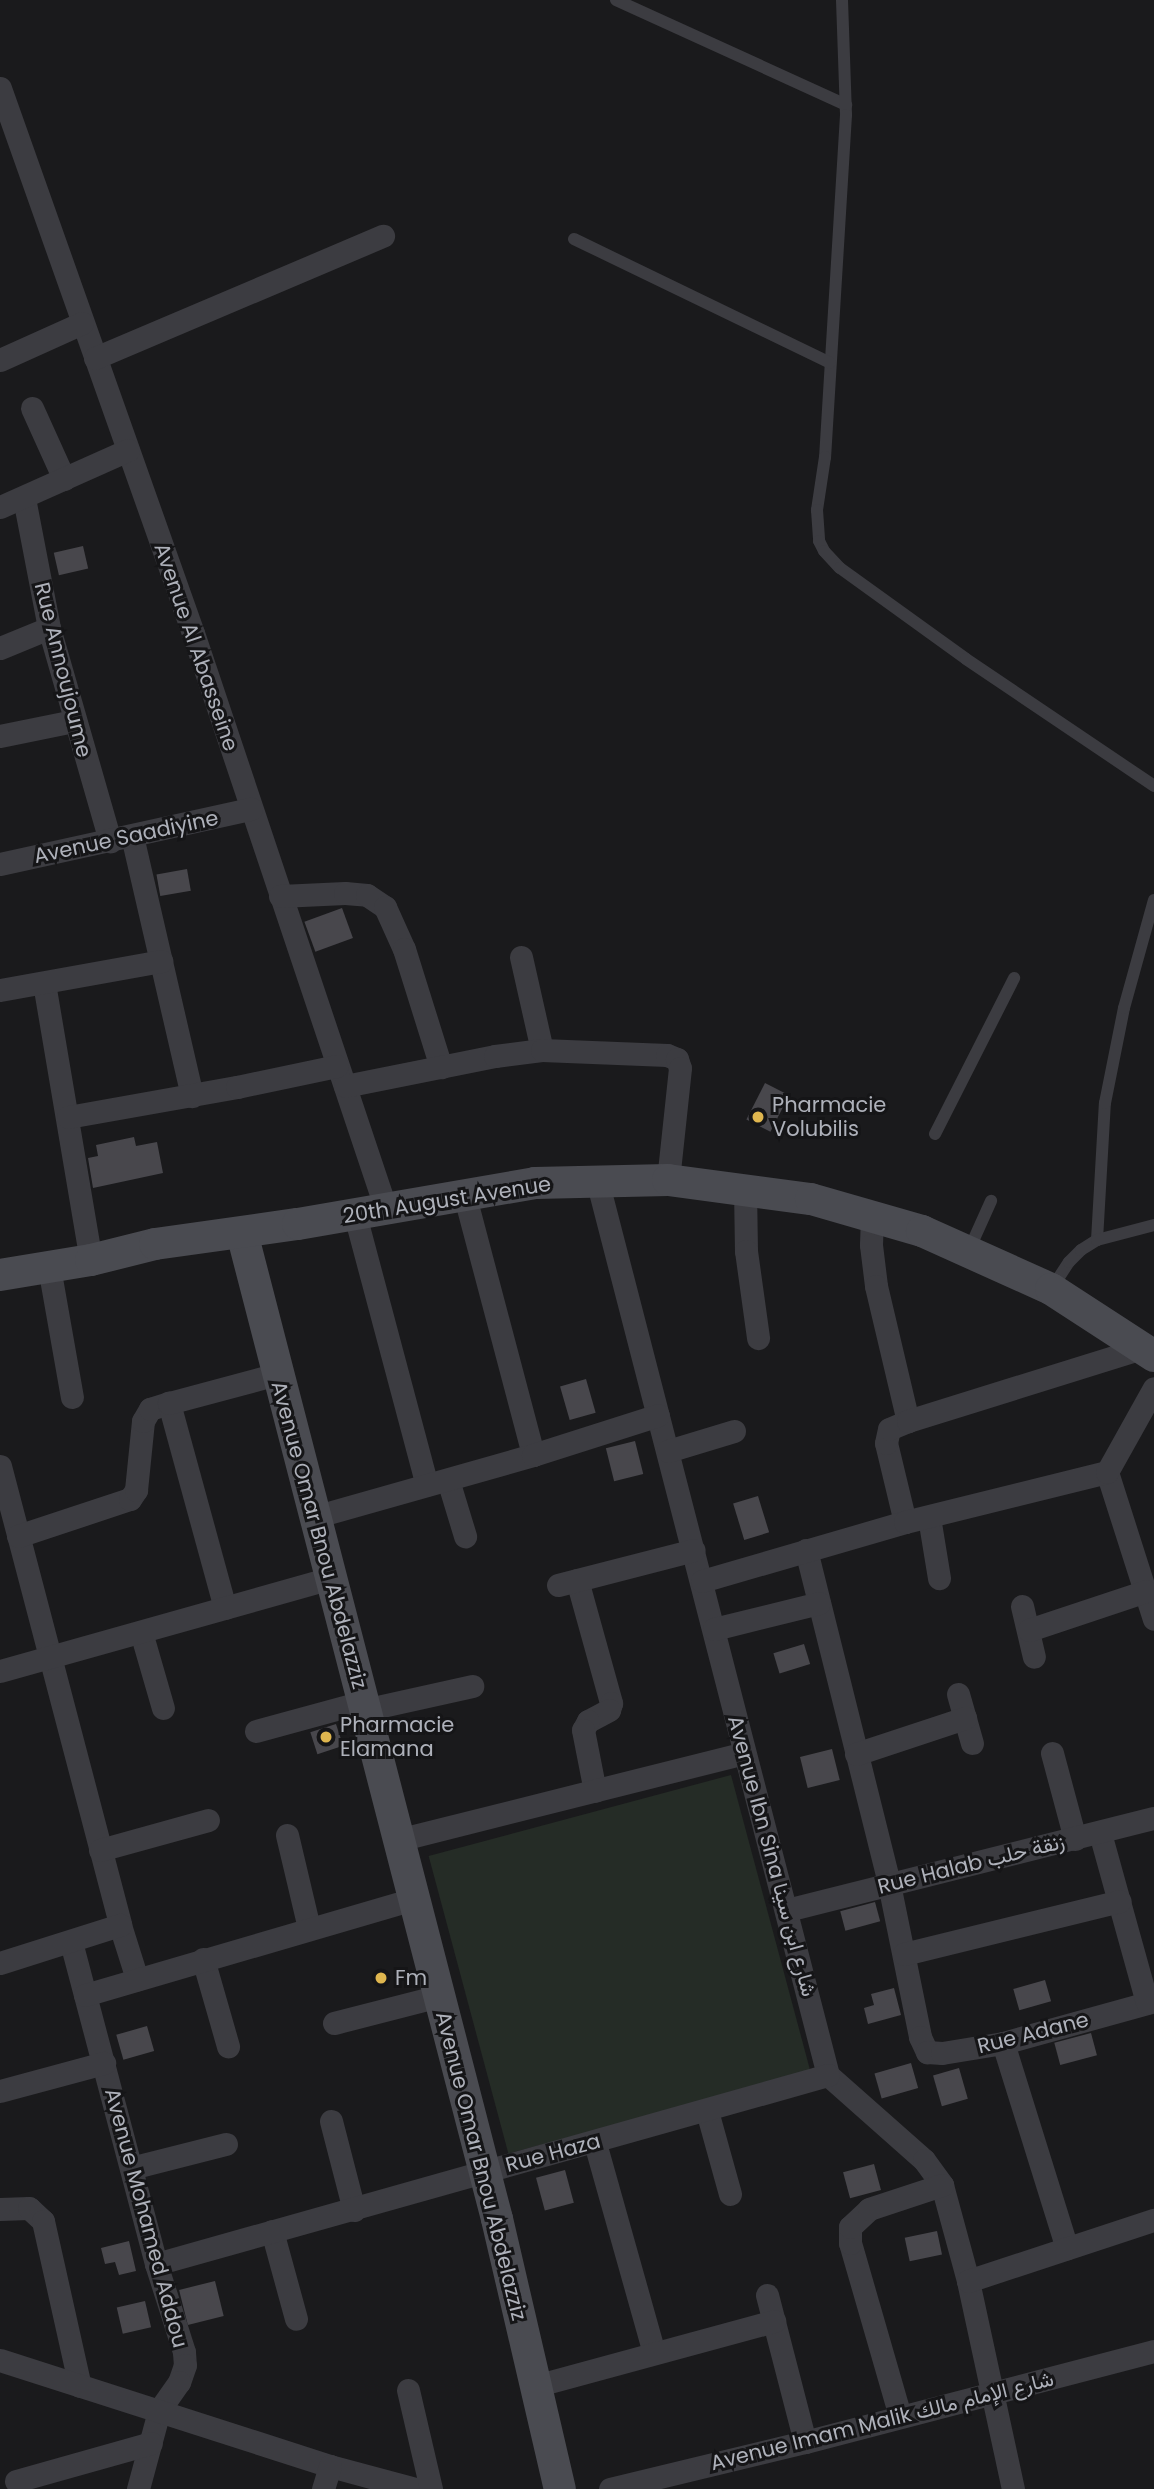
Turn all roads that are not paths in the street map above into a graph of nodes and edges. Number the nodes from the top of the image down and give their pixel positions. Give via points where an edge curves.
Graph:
1 (616, 0) edge
2 (842, 0) edge
3 (0, 88) edge
4 (846, 105) junction
5 (383, 236) dead end
6 (574, 239) dead end
7 (82, 323) junction
8 (95, 358) junction
9 (0, 360) edge
10 (830, 363) junction
11 (32, 408) dead end
12 (128, 450) junction
13 (64, 479) junction
14 (24, 498) junction
15 (0, 507) edge
16 (49, 628) junction
17 (0, 648) edge
18 (74, 721) junction
19 (0, 736) edge
20 (1154, 786) edge
21 (251, 809) junction
22 (121, 838) junction
23 (0, 864) edge
24 (280, 896) junction
25 (1154, 901) edge
26 (521, 957) dead end
27 (161, 961) junction
28 (1014, 978) dead end
29 (44, 983) junction
30 (0, 990) edge
31 (542, 1050) junction
32 (441, 1067) junction
33 (341, 1076) junction
34 (192, 1096) junction
35 (68, 1117) junction
36 (935, 1134) dead end
37 (597, 1180) junction
38 (668, 1180) junction
39 (745, 1188) junction
40 (464, 1194) junction
41 (991, 1201) dead end
42 (386, 1209) junction
43 (355, 1215) junction
44 (872, 1216) junction
45 (1154, 1225) edge
46 (242, 1233) junction
47 (1097, 1240) junction
48 (969, 1251) junction
49 (91, 1260) junction
50 (48, 1267) junction
51 (0, 1275) edge
52 (1052, 1289) junction
53 (758, 1338) dead end
54 (1148, 1352) edge
55 (277, 1374) junction
56 (1154, 1388) edge
57 (72, 1397) dead end
58 (169, 1403) junction
59 (658, 1415) junction
60 (908, 1421) junction
61 (734, 1431) dead end
62 (668, 1451) junction
63 (533, 1455) junction
64 (0, 1466) edge
65 (1107, 1472) junction
66 (438, 1482) junction
67 (314, 1517) junction
68 (929, 1517) junction
69 (905, 1522) junction
70 (18, 1536) junction
71 (465, 1536) dead end
72 (694, 1550) junction
73 (806, 1550) junction
74 (1145, 1554) edge
75 (331, 1578) junction
76 (939, 1578) dead end
77 (702, 1581) junction
78 (1146, 1591) junction
79 (819, 1603) junction
80 (1022, 1606) dead end
81 (225, 1608) junction
82 (1154, 1619) edge
83 (714, 1629) junction
84 (1029, 1630) junction
85 (141, 1632) junction
86 (1034, 1657) dead end
87 (50, 1658) junction
88 (0, 1671) edge
89 (472, 1686) dead end
90 (958, 1694) dead end
91 (363, 1706) junction
92 (163, 1708) dead end
93 (965, 1718) junction
94 (256, 1731) dead end
95 (972, 1743) dead end
96 (744, 1752) junction
97 (1052, 1753) dead end
98 (856, 1754) junction
99 (595, 1791) junction
100 (1154, 1818) edge
101 (208, 1820) dead end
102 (1100, 1833) junction
103 (286, 1835) dead end
104 (1075, 1839) junction
105 (398, 1840) junction
106 (100, 1850) junction
107 (889, 1884) junction
108 (414, 1899) junction
109 (1120, 1901) junction
110 (787, 1910) junction
111 (120, 1925) junction
112 (309, 1928) junction
113 (71, 1942) junction
114 (904, 1954) junction
115 (203, 1959) junction
116 (0, 1964) edge
117 (137, 1979) junction
118 (85, 1995) junction
119 (439, 1996) junction
120 (1151, 2002) edge
121 (334, 2023) dead end
122 (1003, 2043) junction
123 (228, 2046) dead end
124 (104, 2063) junction
125 (828, 2075) junction
126 (0, 2091) edge
127 (707, 2110) junction
128 (331, 2122) dead end
129 (594, 2143) junction
130 (226, 2144) dead end
131 (131, 2168) junction
132 (484, 2172) junction
133 (943, 2185) junction
134 (730, 2194) dead end
135 (0, 2209) edge
136 (354, 2210) junction
137 (1154, 2220) edge
138 (272, 2231) junction
139 (1067, 2248) junction
140 (156, 2264) junction
141 (968, 2281) junction
142 (767, 2295) dead end
143 (296, 2319) dead end
144 (774, 2321) junction
145 (1154, 2351) edge
146 (654, 2353) junction
147 (0, 2360) edge
148 (80, 2386) junction
149 (535, 2386) junction
150 (408, 2390) dead end
151 (991, 2394) junction
152 (159, 2411) junction
153 (900, 2416) junction
154 (805, 2442) junction
155 (150, 2443) junction
156 (330, 2466) junction
157 (16, 2481) dead end
158 (138, 2489) edge
159 (323, 2489) edge
160 (415, 2489) edge
161 (431, 2489) edge
162 (560, 2489) edge
163 (610, 2489) edge
164 (1013, 2489) edge

1 - 4 lane
2 - 4 lane
3 - 7 street, Avenue Al Abasseine
4 - 10 lane
5 - 8 street
6 - 10 lane
7 - 8 street, Avenue Al Abasseine
7 - 9 street
8 - 12 street, Avenue Al Abasseine
10 - 20 lane via 817,527 824,551 966,659
11 - 13 street
12 - 13 street
12 - 21 street, Avenue Al Abasseine
13 - 14 street
14 - 15 street
14 - 16 street, Rue Annoujoume
16 - 17 street
16 - 18 street, Rue Annoujoume
18 - 19 street
18 - 22 street, Rue Annoujoume
21 - 22 street, Avenue Saadiyine
21 - 24 street, Avenue Al Abasseine
22 - 23 street, Avenue Saadiyine
22 - 27 street, Rue Annoujoume
24 - 32 street via 367,895 385,907 404,949
24 - 33 street, Avenue Al Abasseine
25 - 47 lane via 1124,1009 1105,1103
26 - 31 street
27 - 29 street
27 - 34 street, Rue Annoujoume
28 - 36 lane
29 - 30 street
29 - 35 street
31 - 32 street
31 - 38 street via 655,1054 677,1059 680,1068
32 - 33 street
33 - 34 street
33 - 42 street, Avenue Al Abasseine
34 - 35 street
35 - 49 street
37 - 38 street, 20th August Avenue
37 - 40 street, 20th August Avenue via 535,1183
37 - 59 street, Avenue Ibn Sina شارع ابن سينا
38 - 39 street, 20th August Avenue
39 - 44 street, 20th August Avenue
39 - 53 street via 746,1251
40 - 42 street, 20th August Avenue
40 - 63 street
41 - 48 lane
42 - 43 street, 20th August Avenue
43 - 46 street, 20th August Avenue
43 - 66 street
44 - 48 street, 20th August Avenue
44 - 60 street via 876,1286
45 - 47 lane
46 - 49 street, 20th August Avenue via 155,1244
46 - 55 street, Avenue Omar Bnou Abdelazziz
47 - 52 lane via 1069,1262
48 - 52 street, 20th August Avenue
49 - 50 street, 20th August Avenue
50 - 51 street, 20th August Avenue
50 - 57 street
52 - 54 street, 20th August Avenue
54 - 60 street
55 - 58 street
55 - 67 street, Avenue Omar Bnou Abdelazziz
56 - 65 street
58 - 70 street via 150,1409 143,1421 136,1490 130,1499
58 - 81 street
59 - 62 street, Avenue Ibn Sina شارع ابن سينا
59 - 63 street
60 - 69 street via 890,1429 886,1438
61 - 62 street
62 - 72 street, Avenue Ibn Sina شارع ابن سينا
63 - 66 street
64 - 70 street
65 - 68 street
65 - 74 street
66 - 67 street
66 - 71 street
67 - 75 street, Avenue Omar Bnou Abdelazziz
68 - 69 street
68 - 76 street
69 - 73 street
70 - 87 street
72 - 77 street, Avenue Ibn Sina شارع ابن سينا
72 - 99 street via 567,1583 611,1703 610,1710 588,1721 583,1730
73 - 77 street
73 - 79 street
74 - 78 street
75 - 81 street
75 - 91 street, Avenue Omar Bnou Abdelazziz
77 - 83 street, Avenue Ibn Sina شارع ابن سينا
78 - 82 street
78 - 84 street
79 - 83 street
79 - 98 street
80 - 84 street
81 - 85 street
83 - 96 street, Avenue Ibn Sina شارع ابن سينا
84 - 86 street
85 - 87 street
85 - 92 street
87 - 88 street
87 - 106 street
89 - 91 street
90 - 93 street
91 - 94 street
91 - 105 street, Avenue Omar Bnou Abdelazziz
93 - 95 street
93 - 98 street
96 - 99 street
96 - 110 street, Avenue Ibn Sina شارع ابن سينا
97 - 104 street
98 - 107 street
99 - 105 street
100 - 102 street, Rue Halab زنقة حلب
101 - 106 street
102 - 104 street, Rue Halab زنقة حلب
102 - 109 street
103 - 112 street
104 - 107 street, Rue Halab زنقة حلب
105 - 108 street, Avenue Omar Bnou Abdelazziz
106 - 111 street
107 - 110 street, Rue Halab زنقة حلب
107 - 114 street
108 - 112 street
108 - 119 street, Avenue Omar Bnou Abdelazziz
109 - 114 street
109 - 120 street
110 - 125 street, Avenue Ibn Sina شارع ابن سينا
111 - 113 street
111 - 117 street
112 - 115 street
113 - 116 street
113 - 118 street, Avenue Mohamed Addou
114 - 122 street, Rue Adane via 923,2046 932,2054
115 - 117 street
115 - 123 street
117 - 118 street
118 - 124 street, Avenue Mohamed Addou
119 - 121 street
119 - 132 street, Avenue Omar Bnou Abdelazziz
120 - 122 street, Rue Adane
122 - 139 street
124 - 126 street
124 - 131 street, Avenue Mohamed Addou
125 - 127 street, Rue Haza
125 - 133 street via 924,2160
127 - 129 street, Rue Haza
127 - 134 street
128 - 136 street
129 - 132 street, Rue Haza
129 - 146 street
130 - 131 street
131 - 140 street, Avenue Mohamed Addou
132 - 136 street, Rue Haza
132 - 149 street, Avenue Omar Bnou Abdelazziz
133 - 141 street
133 - 153 street via 869,2208 850,2227 850,2243
135 - 148 street via 29,2207 43,2221
136 - 138 street, Rue Haza
137 - 139 street
138 - 140 street, Rue Haza
138 - 143 street
139 - 141 street
140 - 152 street, Avenue Mohamed Addou via 178,2327 185,2365
141 - 151 street
142 - 144 street
144 - 146 street
144 - 154 street
145 - 151 street, Avenue Imam Malik شارع الإمام مالك
146 - 149 street
147 - 148 street
148 - 152 street
149 - 162 street, Avenue Omar Bnou Abdelazziz
150 - 161 street
151 - 153 street, Avenue Imam Malik شارع الإمام مالك
151 - 164 street
152 - 155 street, Avenue Mohamed Addou
152 - 156 street
153 - 154 street, Avenue Imam Malik شارع الإمام مالك
154 - 163 street, Avenue Imam Malik شارع الإمام مالك
155 - 157 street
155 - 158 street, Avenue Mohamed Addou
156 - 159 street
156 - 160 street

